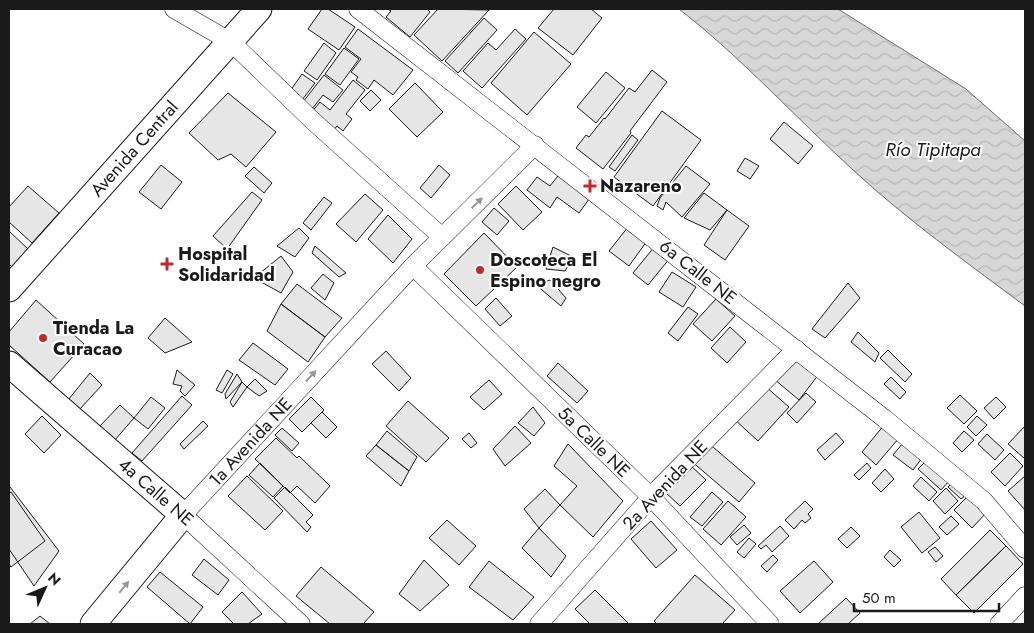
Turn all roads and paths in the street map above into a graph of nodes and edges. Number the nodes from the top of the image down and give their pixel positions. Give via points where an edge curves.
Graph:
1 (174, 9) edge
2 (259, 9) edge
3 (358, 9) edge
4 (231, 42) junction
5 (535, 145) junction
6 (442, 237) junction
7 (413, 266) junction
8 (9, 289) edge
9 (796, 349) junction
10 (9, 364) edge
11 (651, 498) junction
12 (183, 515) junction
13 (1025, 549) edge
14 (1025, 596) edge
15 (93, 624) edge
16 (301, 624) edge
17 (539, 624) edge
18 (770, 624) edge
19 (999, 624) edge

1 - 4 street
2 - 4 street, Avenida Central
3 - 5 street, 6a Calle NE
4 - 6 street
4 - 8 street, Avenida Central
6 -> 5 street, 1a Avenida NE
5 - 9 street, 6a Calle NE
6 - 7 street, 1a Avenida NE
7 - 11 street, 5a Calle NE
12 -> 7 street, 1a Avenida NE
9 - 11 street, 2a Avenida NE
9 - 13 street, 6a Calle NE via 959,479 984,501
10 - 12 street, 4a Calle NE
11 - 17 street, 2a Avenida NE
11 - 18 street, 5a Calle NE
15 -> 12 street, 1a Avenida NE
12 - 16 street, 4a Calle NE
14 - 19 street

